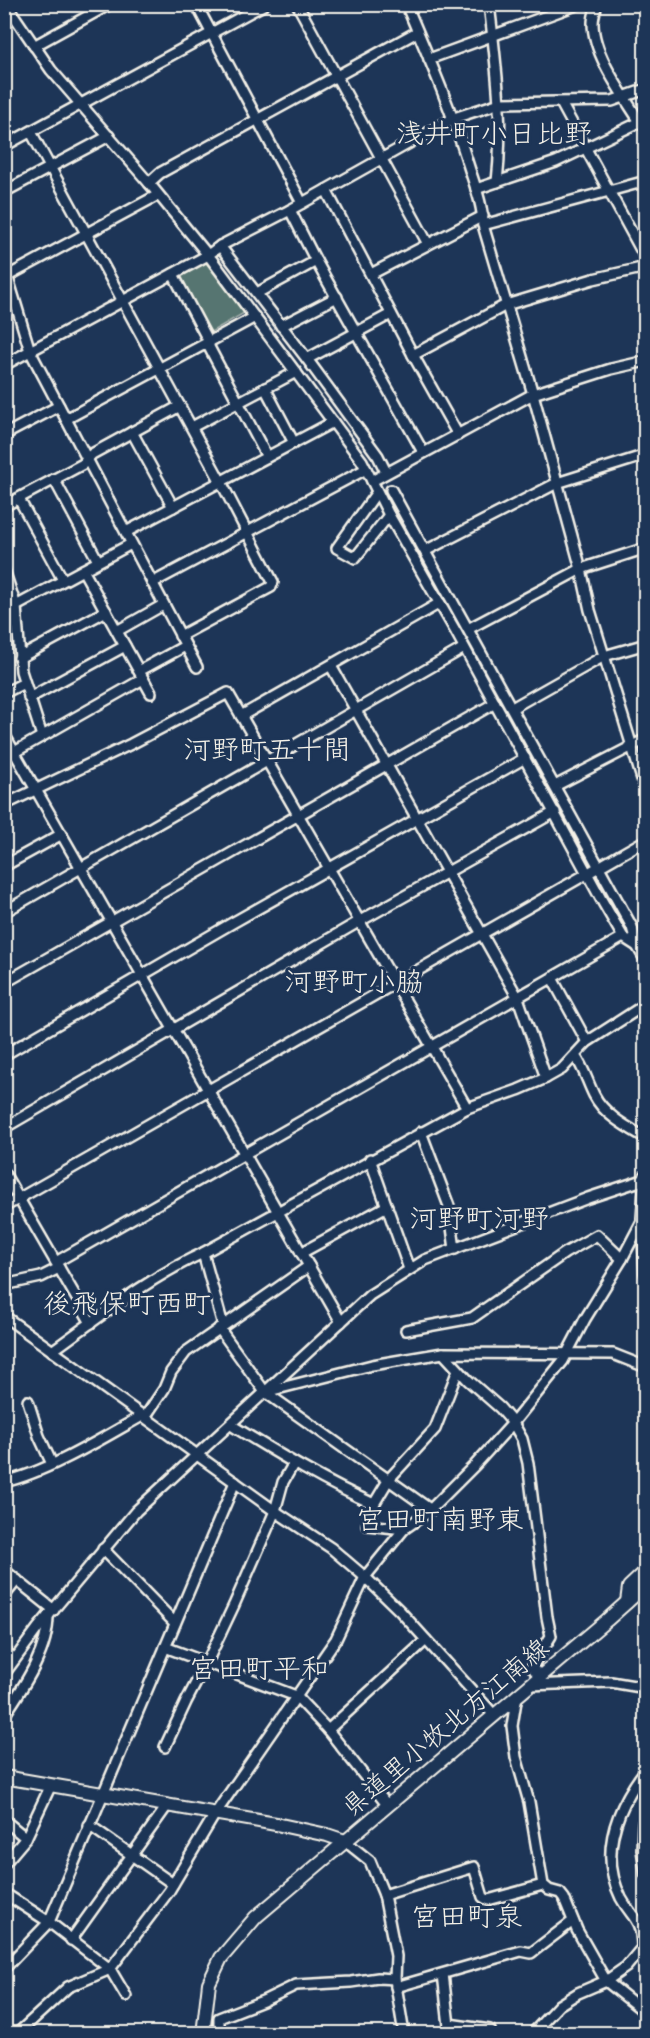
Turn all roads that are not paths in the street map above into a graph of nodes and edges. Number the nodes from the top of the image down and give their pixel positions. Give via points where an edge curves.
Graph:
1 (6, 4) edge
2 (110, 4) edge
3 (196, 4) edge
4 (264, 4) edge
5 (297, 4) edge
6 (406, 4) edge
7 (489, 4) edge
8 (579, 4) edge
9 (597, 4) edge
10 (417, 32) junction
11 (212, 34) junction
12 (493, 37) junction
13 (34, 46) junction
14 (429, 59) junction
15 (336, 76) junction
16 (645, 89) edge
17 (625, 97) junction
18 (500, 103) junction
19 (561, 103) junction
20 (80, 105) junction
21 (454, 118) junction
22 (258, 119) junction
23 (31, 132) junction
24 (109, 136) junction
25 (4, 146) edge
26 (586, 149) junction
27 (383, 158) junction
28 (51, 167) junction
29 (645, 181) edge
30 (496, 182) junction
31 (149, 183) junction
32 (476, 189) junction
33 (326, 190) junction
34 (608, 191) junction
35 (4, 192) edge
36 (158, 195) junction
37 (302, 202) junction
38 (290, 210) junction
39 (483, 220) junction
40 (87, 233) junction
41 (428, 244) junction
42 (220, 246) junction
43 (208, 255) junction
44 (645, 259) edge
45 (316, 261) junction
46 (4, 265) edge
47 (645, 267) edge
48 (173, 274) junction
49 (371, 274) junction
50 (6, 277) edge
51 (257, 293) junction
52 (337, 297) junction
53 (124, 301) junction
54 (506, 305) junction
55 (391, 314) junction
56 (255, 317) junction
57 (281, 326) junction
58 (357, 333) junction
59 (209, 342) junction
60 (30, 351) junction
61 (413, 355) junction
62 (307, 359) junction
63 (645, 362) edge
64 (4, 365) edge
65 (160, 368) junction
66 (296, 372) junction
67 (265, 388) junction
68 (533, 394) junction
69 (238, 403) junction
70 (59, 406) junction
71 (180, 406) junction
72 (66, 419) junction
73 (333, 422) junction
74 (192, 428) junction
75 (132, 432) junction
76 (4, 435) edge
77 (458, 435) junction
78 (294, 443) junction
79 (423, 452) junction
80 (645, 455) edge
81 (267, 457) junction
82 (88, 459) junction
83 (366, 469) junction
84 (386, 472) junction
85 (54, 479) junction
86 (372, 481) junction
87 (221, 482) junction
88 (557, 483) junction
89 (391, 490) dead end
90 (377, 492) junction
91 (19, 499) junction
92 (4, 506) edge
93 (173, 507) junction
94 (389, 515) junction
95 (126, 532) junction
96 (247, 533) junction
97 (131, 544) junction
98 (645, 548) edge
99 (425, 551) junction
100 (99, 561) junction
101 (581, 569) junction
102 (4, 570) edge
103 (83, 570) junction
104 (63, 580) junction
105 (152, 583) junction
106 (440, 603) junction
107 (163, 605) junction
108 (16, 606) junction
109 (106, 611) junction
110 (17, 621) junction
111 (4, 628) edge
112 (468, 629) junction
113 (117, 631) junction
114 (180, 636) junction
115 (645, 644) edge
116 (125, 646) junction
117 (185, 646) junction
118 (464, 648) junction
119 (604, 656) junction
120 (19, 658) junction
121 (330, 666) junction
122 (197, 668) dead end
123 (141, 675) junction
124 (24, 683) junction
125 (4, 693) edge
126 (151, 693) dead end
127 (29, 698) junction
128 (495, 703) junction
129 (512, 708) junction
130 (356, 710) junction
131 (241, 716) junction
132 (4, 734) edge
133 (42, 736) junction
134 (645, 739) edge
135 (632, 745) junction
136 (15, 752) junction
137 (4, 758) edge
138 (525, 758) junction
139 (267, 761) junction
140 (387, 764) junction
141 (555, 786) junction
142 (36, 789) junction
143 (645, 792) edge
144 (4, 805) edge
145 (555, 812) junction
146 (298, 814) junction
147 (417, 818) junction
148 (62, 834) junction
149 (645, 840) edge
150 (4, 866) edge
151 (598, 866) junction
152 (81, 868) junction
153 (329, 868) junction
154 (447, 872) junction
155 (587, 872) junction
156 (4, 912) edge
157 (111, 921) junction
158 (360, 921) junction
159 (481, 933) junction
160 (623, 937) junction
161 (641, 944) edge
162 (645, 961) edge
163 (143, 975) junction
164 (552, 978) junction
165 (395, 982) junction
166 (4, 983) edge
167 (518, 998) junction
168 (645, 1004) edge
169 (174, 1030) junction
170 (587, 1042) junction
171 (432, 1046) junction
172 (4, 1055) edge
173 (575, 1056) junction
174 (546, 1078) junction
175 (208, 1090) junction
176 (467, 1108) junction
177 (4, 1128) edge
178 (421, 1132) junction
179 (645, 1137) edge
180 (245, 1154) junction
181 (370, 1159) junction
182 (4, 1173) edge
183 (645, 1178) edge
184 (19, 1198) junction
185 (387, 1206) junction
186 (4, 1207) edge
187 (278, 1212) junction
188 (644, 1218) junction
189 (455, 1248) junction
190 (203, 1253) junction
191 (301, 1253) junction
192 (622, 1259) junction
193 (58, 1265) junction
194 (309, 1266) junction
195 (410, 1269) junction
196 (645, 1273) edge
197 (4, 1285) edge
198 (4, 1316) edge
199 (341, 1322) junction
200 (14, 1323) junction
201 (91, 1323) junction
202 (221, 1326) junction
203 (4, 1329) edge
204 (406, 1330) dead end
205 (52, 1351) junction
206 (442, 1353) junction
207 (569, 1353) junction
208 (645, 1367) edge
209 (458, 1370) junction
210 (265, 1392) junction
211 (28, 1401) dead end
212 (143, 1417) junction
213 (513, 1423) junction
214 (231, 1425) junction
215 (198, 1456) junction
216 (294, 1463) junction
217 (52, 1464) junction
218 (389, 1479) junction
219 (4, 1482) edge
220 (235, 1482) junction
221 (374, 1504) junction
222 (431, 1510) junction
223 (275, 1511) junction
224 (404, 1529) junction
225 (103, 1549) junction
226 (4, 1570) edge
227 (645, 1570) edge
228 (365, 1576) junction
229 (17, 1580) junction
230 (645, 1585) edge
231 (4, 1596) edge
232 (627, 1602) junction
233 (51, 1613) junction
234 (175, 1623) junction
235 (426, 1640) junction
236 (165, 1647) junction
237 (4, 1651) edge
238 (15, 1659) junction
239 (207, 1662) junction
240 (4, 1674) edge
241 (539, 1676) junction
242 (529, 1685) junction
243 (645, 1688) edge
244 (517, 1695) junction
245 (296, 1696) junction
246 (494, 1715) junction
247 (4, 1716) edge
248 (328, 1730) junction
249 (165, 1747) dead end
250 (645, 1769) edge
251 (4, 1778) edge
252 (50, 1787) junction
253 (102, 1795) junction
254 (167, 1806) junction
255 (388, 1806) junction
256 (215, 1814) junction
257 (4, 1820) edge
258 (645, 1823) edge
259 (89, 1825) junction
260 (26, 1838) junction
261 (345, 1841) junction
262 (132, 1856) junction
263 (4, 1863) edge
264 (645, 1875) edge
265 (173, 1884) junction
266 (543, 1886) junction
267 (4, 1893) edge
268 (384, 1895) junction
269 (573, 1921) junction
270 (49, 1922) junction
271 (70, 1940) junction
272 (644, 1945) edge
273 (4, 1969) edge
274 (110, 1969) junction
275 (443, 1974) junction
276 (606, 1981) junction
277 (395, 1983) junction
278 (126, 1996) dead end
279 (645, 2013) edge
280 (449, 2029) edge
281 (490, 2030) dead end
282 (206, 2031) edge
283 (17, 2034) edge
284 (219, 2034) edge
285 (404, 2034) edge
286 (532, 2034) edge

1 - 13 street
2 - 13 street
3 - 11 street
4 - 11 street
5 - 15 street
6 - 10 street
7 - 12 street
8 - 12 street
9 - 17 street via 592,22 594,33
10 - 14 street
10 - 15 street
11 - 20 street
11 - 22 street
12 - 14 street
12 - 18 street
13 - 20 street
14 - 21 street
15 - 22 street
15 - 27 street
16 - 17 street
17 - 19 street
17 - 26 street via 640,122
18 - 19 street
18 - 21 street
18 - 30 street
19 - 26 street
20 - 23 street
20 - 24 street
21 - 27 street
21 - 32 street
22 - 31 street via 160,173
22 - 37 street
23 - 25 street
23 - 28 street
24 - 28 street
24 - 31 street
26 - 30 street
26 - 34 street
27 - 33 street
27 - 41 street
28 - 35 street
28 - 40 street
29 - 34 street
30 - 32 street
31 - 36 street
32 - 39 street
33 - 37 street
33 - 49 street
34 - 39 street
34 - 44 street
36 - 40 street
36 - 43 street
37 - 38 street
38 - 42 street
38 - 45 street
39 - 41 street
39 - 54 street
40 - 50 street
40 - 53 street
41 - 49 street
42 - 43 street
42 - 51 street
43 - 48 street
43 - 56 street
45 - 51 street
45 - 52 street
46 - 50 street
47 - 54 street
48 - 53 street
48 - 59 street
49 - 55 street
50 - 60 street
51 - 57 street
52 - 57 street
52 - 58 street
53 - 60 street
53 - 65 street
54 - 61 street
54 - 68 street
55 - 58 street
55 - 61 street
56 - 59 street
56 - 66 street
57 - 62 street
58 - 62 street
58 - 79 street
59 - 65 street
59 - 69 street
60 - 64 street
60 - 70 street
61 - 77 street
62 - 84 street
63 - 68 street
65 - 71 street
65 - 72 street
66 - 67 street
66 - 73 street
67 - 69 street
67 - 78 street
68 - 77 street
68 - 88 street
69 - 74 street
69 - 81 street
70 - 72 street
70 - 76 street
71 - 74 street
71 - 75 street
72 - 82 street
73 - 78 street
73 - 83 street
74 - 87 street
75 - 82 street
75 - 93 street
77 - 79 street
78 - 81 street
79 - 84 street
80 - 88 street
81 - 87 street
82 - 85 street
82 - 95 street
83 - 86 street
83 - 96 street
84 - 86 street
85 - 91 street
85 - 100 street
86 - 90 street
87 - 93 street
87 - 96 street
88 - 99 street
88 - 101 street
89 - 99 street
90 - 94 street
90 - 94 street via 336,548 355,558
91 - 92 street
91 - 104 street
93 - 95 street
94 - 106 street
95 - 97 street
96 - 105 street
96 - 114 street via 273,582 271,587
97 - 100 street
97 - 105 street
98 - 101 street
99 - 112 street
100 - 103 street
101 - 112 street
101 - 119 street
102 - 108 street
103 - 104 street
103 - 109 street
104 - 108 street
105 - 107 street
106 - 118 street
106 - 121 street
107 - 113 street
107 - 114 street
108 - 110 street
109 - 113 street
109 - 120 street
110 - 111 street
110 - 120 street
112 - 129 street
113 - 116 street
114 - 117 street
115 - 119 street
116 - 123 street
116 - 127 street
117 - 122 street
117 - 123 street
118 - 128 street
118 - 130 street
119 - 129 street
119 - 135 street
120 - 124 street
121 - 130 street
121 - 131 street
123 - 126 street
123 - 133 street
124 - 125 street
124 - 127 street
127 - 133 street
128 - 138 street
128 - 140 street
129 - 141 street
130 - 139 street
130 - 140 street
131 - 139 street
131 - 142 street via 228,693
132 - 136 street
133 - 136 street
134 - 135 street
135 - 141 street
135 - 143 street
136 - 137 street
136 - 142 street
138 - 145 street
138 - 147 street
139 - 146 street
139 - 152 street
140 - 146 street
140 - 147 street
141 - 151 street
142 - 144 street
142 - 148 street
145 - 154 street
145 - 155 street
146 - 153 street
146 - 157 street
147 - 153 street
147 - 154 street
148 - 150 street
148 - 152 street
149 - 151 street
151 - 155 street
151 - 161 street
152 - 156 street
152 - 157 street
153 - 158 street
153 - 163 street
154 - 158 street
154 - 159 street
155 - 159 street
155 - 160 street
157 - 163 street
157 - 166 street
158 - 165 street
158 - 169 street
159 - 165 street
159 - 167 street
160 - 161 street
160 - 164 street
161 - 162 street
163 - 169 street
163 - 172 street
164 - 167 street
164 - 170 street
165 - 171 street
165 - 175 street
167 - 171 street
167 - 174 street
168 - 170 street
169 - 175 street
169 - 177 street
170 - 173 street
171 - 176 street
171 - 180 street
173 - 174 street
173 - 179 street via 595,1097 616,1120
174 - 176 street
175 - 180 street
175 - 184 street
176 - 178 street
178 - 181 street
178 - 189 street via 449,1206
180 - 187 street
180 - 193 street
181 - 185 street
181 - 187 street
182 - 184 street
183 - 188 main road
183 - 189 street
184 - 186 street
184 - 193 street
185 - 191 street
185 - 195 street
187 - 190 street
187 - 191 street
188 - 192 street
188 - 196 main road
189 - 195 street
190 - 201 street via 174,1266
190 - 202 street
191 - 194 street
192 - 204 street via 597,1234 472,1318
192 - 207 street
193 - 197 street via 41,1277
193 - 201 street
194 - 199 street
194 - 202 street
195 - 199 street via 370,1294
198 - 200 street
199 - 210 street
200 - 203 street
200 - 205 street
201 - 205 street
202 - 210 street
202 - 212 street via 186,1352 154,1406
205 - 212 street
206 - 207 street
206 - 209 street
206 - 210 street via 372,1365
207 - 208 street via 613,1354
207 - 213 street
209 - 213 street
209 - 218 street via 435,1429
210 - 214 street
210 - 218 street
211 - 217 street
212 - 215 street
212 - 217 street
213 - 222 street
213 - 241 street via 528,1463 551,1636 532,1667
214 - 215 street
214 - 216 street
215 - 220 street
215 - 225 street via 136,1511
216 - 221 street
216 - 223 street via 283,1482
217 - 219 street
218 - 221 street
218 - 222 street
220 - 223 street
220 - 234 street
221 - 224 street via 368,1526
222 - 224 street
223 - 228 street
223 - 239 street
224 - 228 street
225 - 233 street
225 - 234 street
226 - 229 street
227 - 232 main road via 629,1587
228 - 235 street
228 - 245 street via 336,1639
229 - 231 street
229 - 233 street
230 - 232 main road, 県道里小牧北方江南線
232 - 241 main road, 県道里小牧北方江南線
233 - 238 street
233 - 247 street via 36,1664
234 - 236 street
235 - 246 street
235 - 248 street
236 - 239 street
236 - 253 street
237 - 238 street
238 - 240 street
239 - 245 street
239 - 249 street
241 - 242 main road, 県道里小牧北方江南線
242 - 243 street via 611,1682
242 - 244 main road, 県道里小牧北方江南線
244 - 246 main road, 県道里小牧北方江南線
244 - 266 street via 512,1726 516,1756 529,1802
245 - 248 street
245 - 256 street
246 - 255 main road, 県道里小牧北方江南線
248 - 255 street
250 - 272 street via 614,1826 610,1852 621,1898 639,1923
251 - 252 main road, 県道里小牧北方江南線
252 - 253 main road, 県道里小牧北方江南線
252 - 260 street
253 - 254 main road, 県道里小牧北方江南線
253 - 259 street
254 - 256 main road, 県道里小牧北方江南線
254 - 262 street
255 - 261 main road, 県道里小牧北方江南線
256 - 261 main road, 県道里小牧北方江南線 via 327,1834
256 - 265 street
257 - 260 street
258 - 264 street
259 - 262 street
259 - 270 street
260 - 263 street
261 - 268 street via 370,1861
261 - 282 main road via 236,1938 209,1983
262 - 265 street
262 - 271 street
265 - 274 street
266 - 268 street via 488,1900 483,1897 474,1867
266 - 269 street via 560,1893
267 - 270 street
268 - 277 street via 396,1956
269 - 275 street via 531,1953 521,1951
269 - 276 street
270 - 271 street
270 - 273 street
271 - 274 street
272 - 276 street via 626,1968
274 - 278 street
274 - 283 street via 68,1987
275 - 277 street
275 - 280 street
276 - 279 street
276 - 286 street via 559,2004
277 - 284 street via 378,1978 296,1985 219,2018
277 - 285 street
280 - 281 street

